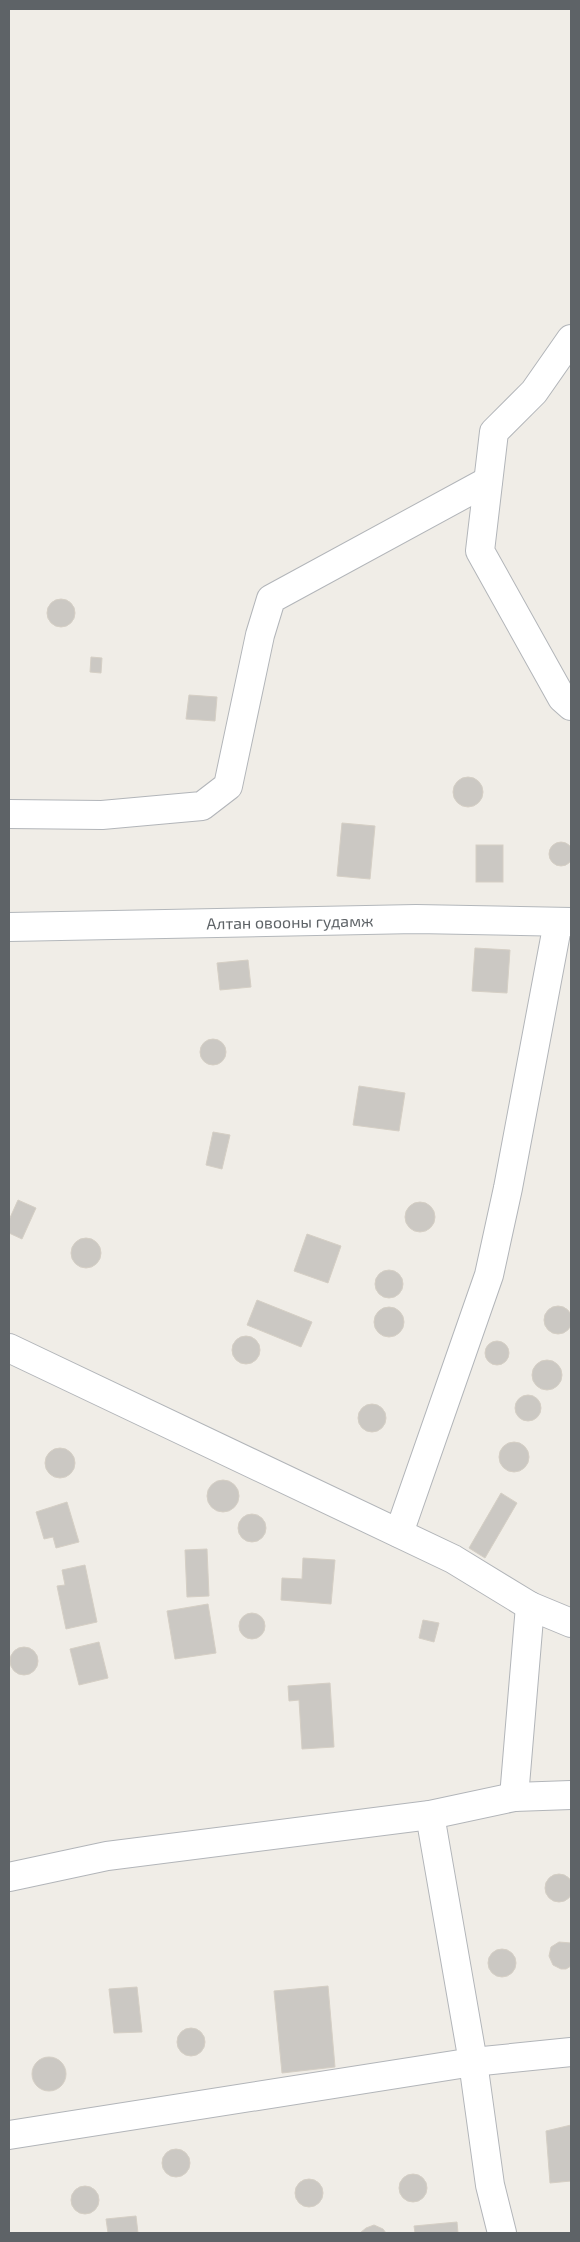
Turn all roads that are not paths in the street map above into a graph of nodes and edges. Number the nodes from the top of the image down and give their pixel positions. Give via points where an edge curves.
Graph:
1 (571, 339) edge
2 (488, 480) junction
3 (571, 706) edge
4 (9, 814) edge
5 (565, 922) edge
6 (9, 927) edge
7 (9, 1348) edge
8 (399, 1533) junction
9 (530, 1606) junction
10 (571, 1623) edge
11 (571, 1795) edge
12 (514, 1797) junction
13 (430, 1815) junction
14 (9, 1877) edge
15 (571, 2052) edge
16 (473, 2062) junction
17 (9, 2134) edge
18 (502, 2233) edge

1 - 2 street via 534,392 494,432
2 - 3 street via 480,551 562,698
2 - 4 street via 271,599 260,635 228,786 202,806 102,815
5 - 6 street, Алтан овооны гудамж via 416,919
5 - 8 street via 489,1275
7 - 8 street
8 - 9 street via 453,1559
9 - 10 street
9 - 12 street
11 - 12 street
12 - 13 street
13 - 14 street via 107,1856
13 - 16 street
15 - 16 street
16 - 17 street
16 - 18 street via 490,2185

